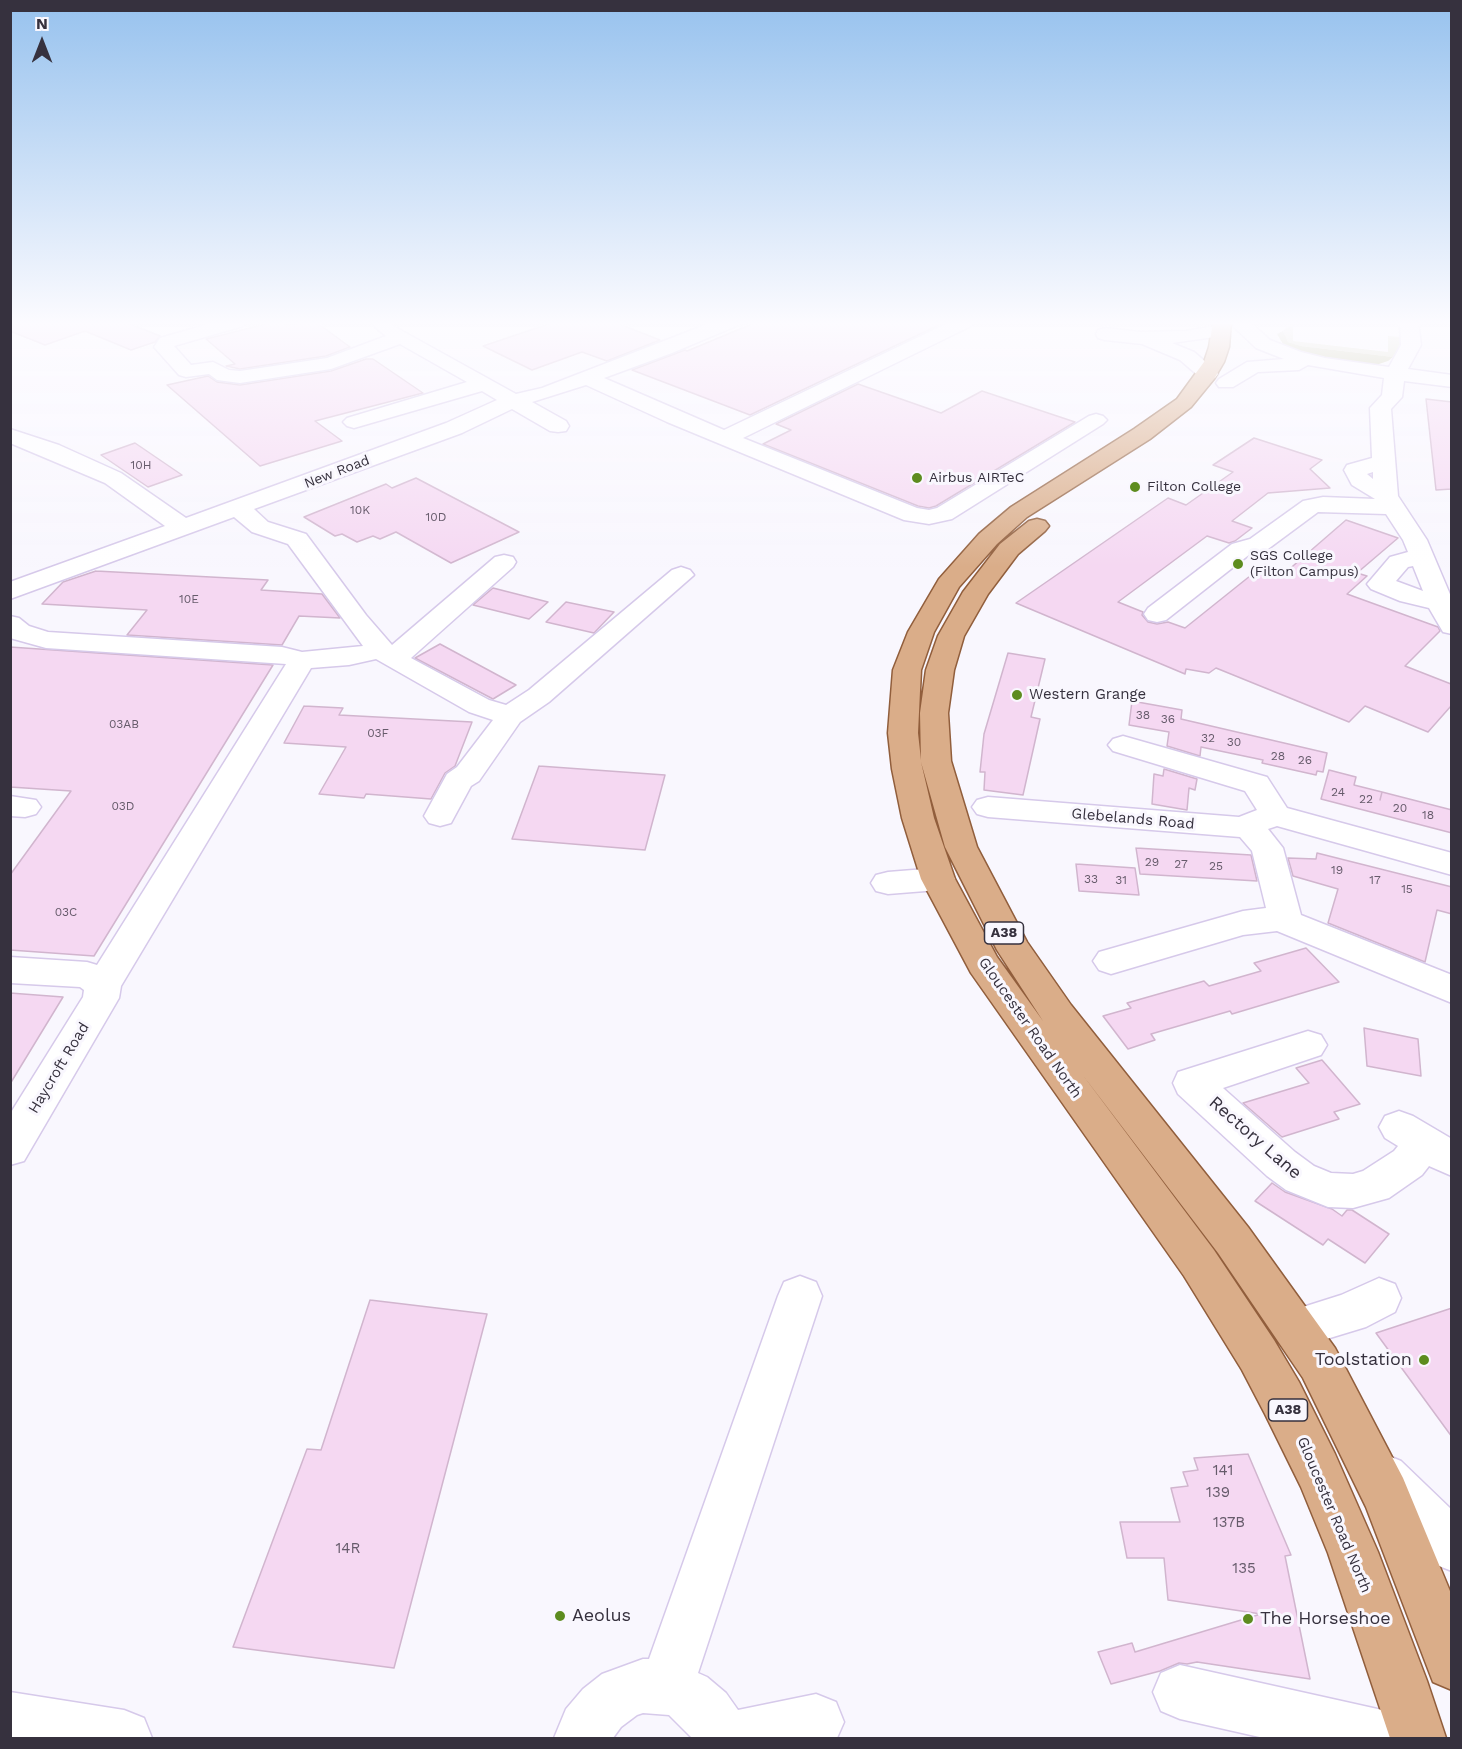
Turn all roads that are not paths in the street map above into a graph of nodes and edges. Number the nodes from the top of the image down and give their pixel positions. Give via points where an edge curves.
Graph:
1 (416, 404) edge
2 (508, 404) edge
3 (517, 404) edge
4 (643, 404) edge
5 (805, 404) edge
6 (818, 404) edge
7 (1182, 404) edge
8 (1207, 404) edge
9 (1385, 404) edge
10 (1096, 420) dead end
11 (354, 422) dead end
12 (558, 426) dead end
13 (10, 435) edge
14 (732, 441) junction
15 (1389, 502) junction
16 (238, 508) junction
17 (184, 528) junction
18 (1421, 556) junction
19 (504, 562) dead end
20 (681, 575) dead end
21 (10, 591) edge
22 (1440, 603) junction
23 (1157, 614) dead end
24 (10, 624) edge
25 (1452, 626) edge
26 (387, 654) junction
27 (302, 660) junction
28 (510, 716) junction
29 (1124, 745) dead end
30 (988, 807) dead end
31 (440, 816) dead end
32 (1092, 816) junction
33 (1261, 820) junction
34 (1054, 830) dead end
35 (1452, 864) edge
36 (938, 879) junction
37 (888, 883) dead end
38 (1285, 918) junction
39 (1111, 961) dead end
40 (10, 970) edge
41 (103, 985) junction
42 (1452, 990) edge
43 (1308, 1045) dead end
44 (1425, 1143) edge
45 (10, 1149) edge
46 (800, 1296) dead end
47 (1355, 1301) dead end
48 (1297, 1329) junction
49 (1372, 1466) junction
50 (1452, 1546) edge
51 (1452, 1663) edge
52 (666, 1687) junction
53 (1180, 1692) dead end
54 (10, 1719) edge
55 (816, 1722) dead end
56 (124, 1738) edge
57 (582, 1738) edge
58 (725, 1738) edge
59 (735, 1738) edge
60 (1382, 1738) edge
61 (1418, 1738) edge

1 - 11 street
2 - 16 street, New Road via 462,435
3 - 12 street
4 - 14 street
5 - 14 street
6 - 14 street
7 - 36 main road, Gloucester Road North / A38 via 1168,417 1037,499 1003,525 963,564 921,632 907,670 903,733 912,795
8 - 48 main road, Gloucester Road North / A38 via 1180,428 1053,514 999,561 968,605 945,651 936,693 934,738 941,782 961,848 1014,950 1058,1015 1219,1221
9 - 15 street via 1380,408 1383,462 1355,470 1360,480
10 - 14 street via 944,514 929,517 912,515
13 - 17 street via 113,478
15 - 18 street via 1407,526
15 - 23 street via 1311,506 1259,544 1241,549
16 - 17 street, New Road
16 - 26 street via 260,527 297,539
17 - 21 street, New Road
18 - 22 street
18 - 22 street via 1399,562 1380,584
19 - 26 street
20 - 28 street via 539,696
22 - 25 street
24 - 27 street via 20,632 46,640 282,655
26 - 27 street
26 - 28 street via 479,706
27 - 41 street, Haycroft Road
28 - 31 street via 468,774 458,781
29 - 33 street via 1256,784
30 - 32 street, Glebelands Road
32 - 33 street, Glebelands Road via 1241,827
32 - 34 street via 1074,827
33 - 35 street, Glebelands Road
33 - 38 street via 1261,838
36 - 37 street
36 - 61 main road, Gloucester Road North / A38 via 1004,996 1165,1214 1258,1355 1318,1471 1353,1552
38 - 39 street via 1251,921
38 - 42 street via 1297,928
40 - 41 street via 87,975
41 - 45 street, Haycroft Road via 102,998
43 - 44 street, Rectory Lane via 1192,1083 1281,1164 1299,1178 1328,1190 1353,1191 1374,1186 1408,1163
46 - 52 street
47 - 48 street
48 - 49 main road, Gloucester Road North / A38
49 - 50 street
49 - 51 main road, Gloucester Road North / A38
52 - 57 street via 643,1686 621,1693 602,1708
52 - 58 street via 688,1696 707,1712
53 - 60 street
54 - 56 street
55 - 59 street

